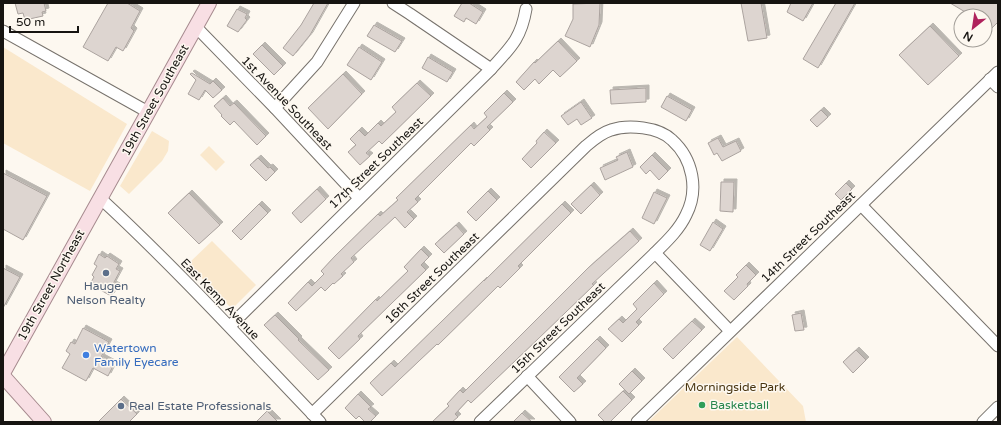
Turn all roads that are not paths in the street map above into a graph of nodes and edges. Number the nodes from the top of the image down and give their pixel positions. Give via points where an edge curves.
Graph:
1 (209, 3) edge
2 (354, 3) edge
3 (393, 3) edge
4 (526, 9) dead end
5 (196, 27) junction
6 (3, 31) edge
7 (491, 69) junction
8 (995, 79) edge
9 (275, 108) junction
10 (148, 112) junction
11 (681, 150) joint
12 (100, 198) junction
13 (359, 198) junction
14 (861, 205) junction
15 (655, 253) junction
16 (230, 326) junction
17 (730, 331) junction
18 (998, 346) edge
19 (3, 374) edge
20 (527, 376) junction
21 (998, 407) edge
22 (312, 414) junction
23 (44, 422) edge
24 (320, 422) edge
25 (480, 422) edge
26 (570, 422) edge
27 (637, 422) edge
28 (983, 422) edge

1 - 5 main road, 19th Street Southeast
2 - 9 street via 317,62
3 - 7 street
4 - 7 street, 17th Street Southeast via 524,22 514,44
5 - 9 street, 1st Avenue Southeast
5 - 10 main road, 19th Street Southeast
6 - 10 street
7 - 13 street, 17th Street Southeast
8 - 14 street, 14th Street Southeast
9 - 13 street, 1st Avenue Southeast
10 - 12 main road, 19th Street Southeast
11 - 15 street, 15th Street Southeast via 689,164 692,178 693,191 690,203 680,225
11 - 22 street, 16th Street Southeast via 672,139 659,132 634,127 622,127 598,136
12 - 16 street, East Kemp Avenue
12 - 19 main road, 19th Street Northeast
13 - 16 street, 17th Street Southeast
14 - 17 street, 14th Street Southeast
14 - 18 street
15 - 17 street
15 - 20 street, 15th Street Southeast
16 - 22 street, East Kemp Avenue
17 - 27 street, 14th Street Southeast
19 - 23 main road
20 - 25 street, 15th Street Southeast
20 - 26 street
21 - 28 street
22 - 24 street, East Kemp Avenue

